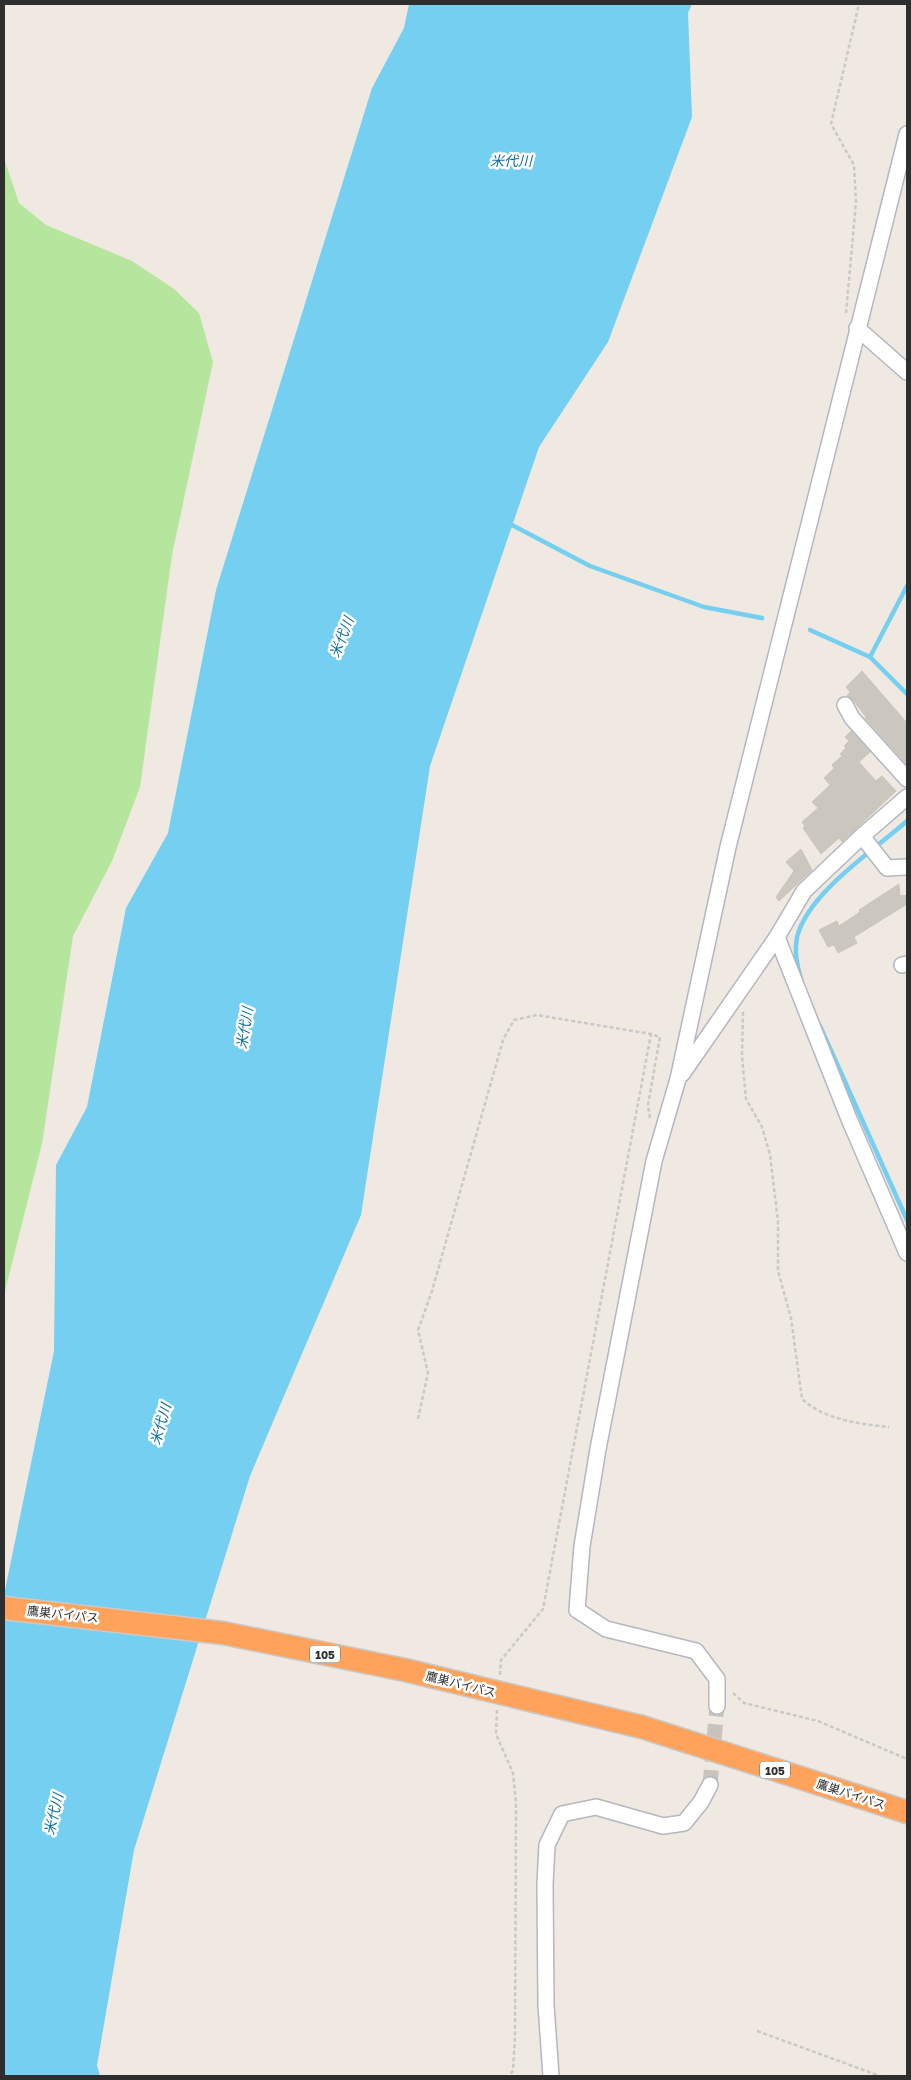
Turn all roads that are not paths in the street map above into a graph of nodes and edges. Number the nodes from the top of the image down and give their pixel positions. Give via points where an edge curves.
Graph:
1 (907, 134) edge
2 (857, 328) junction
3 (907, 372) edge
4 (845, 705) dead end
5 (907, 779) edge
6 (907, 798) edge
7 (865, 840) junction
8 (907, 867) edge
9 (777, 937) junction
10 (678, 1079) junction
11 (907, 1254) edge
12 (4, 1608) edge
13 (717, 1706) tunnel mouth
14 (710, 1785) tunnel mouth
15 (907, 1812) edge
16 (551, 2076) edge

1 - 2 street
2 - 3 street
2 - 10 street via 795,588 728,847
4 - 5 street via 852,718
6 - 7 street
7 - 8 street via 887,868
7 - 9 street via 804,891
9 - 10 street
9 - 11 street
10 - 13 street via 654,1161 639,1234 582,1546 577,1610 606,1629 696,1650 717,1679
12 - 15 highway, 鷹巣バイパス / 105, bridge via 222,1633 405,1670 642,1727
14 - 16 street via 684,1823 663,1826 596,1807 562,1814 547,1845 545,1884 546,2006

